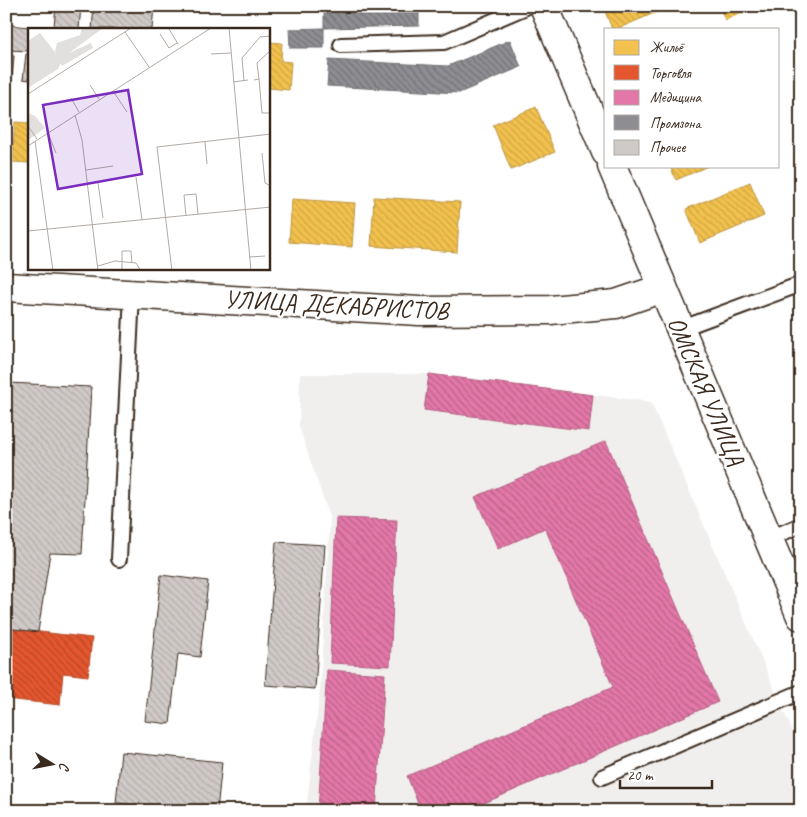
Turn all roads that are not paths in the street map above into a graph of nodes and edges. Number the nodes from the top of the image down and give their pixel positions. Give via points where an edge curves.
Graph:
1 (528, 6) edge
2 (544, 6) edge
3 (341, 45) dead end
4 (604, 147) edge
5 (613, 168) edge
6 (801, 284) edge
7 (6, 287) edge
8 (663, 288) junction
9 (132, 294) junction
10 (680, 328) junction
11 (801, 525) edge
12 (768, 539) junction
13 (119, 559) dead end
14 (801, 616) edge
15 (801, 692) edge
16 (602, 777) dead end

1 - 3 lane via 444,42
2 - 4 main road
5 - 8 main road, ОМСКАЯ УЛИЦА
6 - 10 lane
7 - 9 main road, УЛИЦА ДЕКАБРИСТОВ
8 - 9 main road, УЛИЦА ДЕКАБРИСТОВ via 616,304 531,310 419,311
8 - 10 main road, ОМСКАЯ УЛИЦА
9 - 13 lane
10 - 12 main road, ОМСКАЯ УЛИЦА
11 - 12 lane
12 - 14 main road, ОМСКАЯ УЛИЦА
15 - 16 lane

